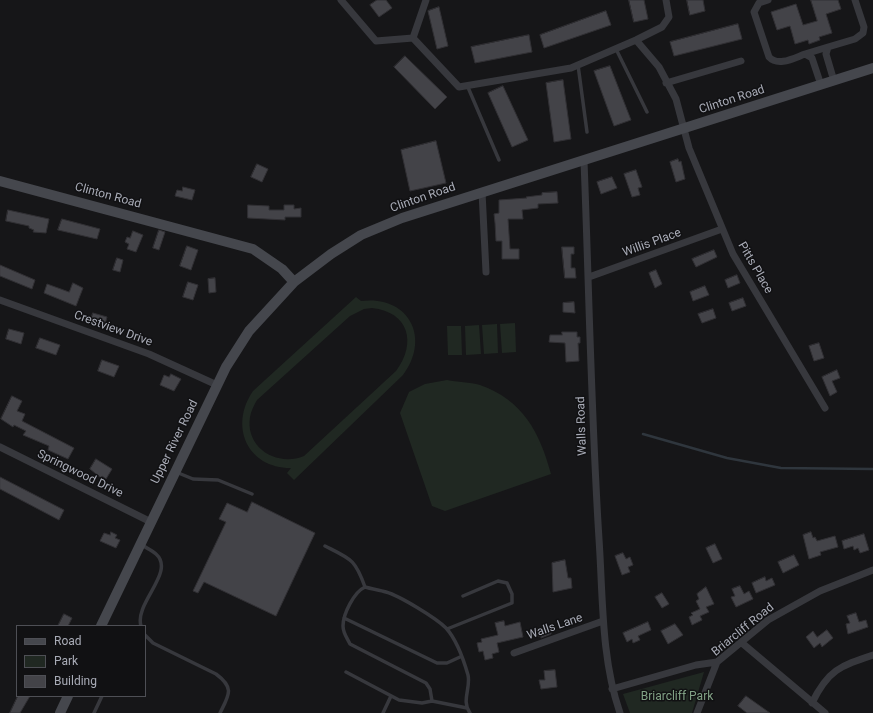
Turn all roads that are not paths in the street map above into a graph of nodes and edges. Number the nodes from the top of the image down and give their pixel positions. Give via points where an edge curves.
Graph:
1 (341, 0) edge
2 (426, 0) edge
3 (666, 0) edge
4 (768, 0) edge
5 (856, 0) edge
6 (413, 38) junction
7 (636, 40) junction
8 (828, 47) junction
9 (616, 49) junction
10 (805, 54) junction
11 (741, 61) dead end
12 (578, 65) junction
13 (873, 68) edge
14 (834, 81) junction
15 (666, 83) junction
16 (467, 85) junction
17 (821, 85) junction
18 (647, 112) dead end
19 (683, 130) junction
20 (586, 132) dead end
21 (499, 160) dead end
22 (584, 161) junction
23 (0, 182) edge
24 (482, 192) junction
25 (722, 229) junction
26 (486, 272) dead end
27 (589, 277) junction
28 (294, 282) junction
29 (0, 300) edge
30 (217, 385) junction
31 (825, 408) dead end
32 (0, 447) edge
33 (175, 472) junction
34 (252, 494) dead end
35 (151, 522) junction
36 (140, 544) junction
37 (325, 546) dead end
38 (873, 570) edge
39 (365, 587) junction
40 (463, 596) dead end
41 (344, 618) junction
42 (603, 621) junction
43 (101, 625) edge
44 (140, 625) edge
45 (447, 629) junction
46 (146, 636) edge
47 (742, 643) junction
48 (514, 653) dead end
49 (873, 655) edge
50 (460, 656) junction
51 (718, 662) junction
52 (346, 672) dead end
53 (612, 689) junction
54 (391, 696) junction
55 (68, 697) edge
56 (102, 697) edge
57 (432, 701) junction
58 (812, 703) junction
59 (467, 708) junction
60 (60, 713) edge
61 (94, 713) edge
62 (220, 713) edge
63 (383, 713) edge
64 (470, 713) edge
65 (620, 713) edge
66 (697, 713) edge
67 (825, 713) edge

1 - 6 street via 376,41
2 - 6 street
3 - 7 street via 669,17 666,22 662,27
4 - 10 street via 759,3 754,12 769,58 778,62
5 - 8 street via 864,27 863,33 855,39
6 - 16 street via 459,87
7 - 9 street
7 - 15 street, Pitts Place via 659,67
8 - 10 street
8 - 14 street via 826,54
9 - 12 street
9 - 18 lane
10 - 17 street via 812,58
11 - 15 street
12 - 16 street
12 - 20 lane
13 - 14 street, Clinton Road
14 - 17 street, Clinton Road
15 - 19 street, Pitts Place via 676,99
16 - 21 lane
17 - 19 street, Clinton Road
19 - 22 street, Clinton Road
19 - 25 street, Pitts Place
22 - 24 street, Clinton Road
22 - 27 street, Walls Road
23 - 28 street, Clinton Road via 253,249 282,269
24 - 26 street
24 - 28 street, Clinton Road via 402,218 361,235
25 - 27 street, Willis Place
25 - 31 street, Pitts Place via 732,254
27 - 42 street, Walls Road
28 - 30 street, Upper River Road via 249,331
29 - 30 street, Crestview Drive via 149,354
30 - 33 street, Upper River Road
32 - 35 street, Springwood Drive
33 - 34 lane via 194,479 218,480
33 - 35 street, Upper River Road
35 - 36 street, Upper River Road
36 - 43 street, Upper River Road
36 - 44 lane via 156,554 162,563 162,570 145,605
37 - 39 lane via 356,565
38 - 47 street, Briarcliff Road via 802,600 768,620
39 - 41 lane via 356,595
39 - 45 lane via 387,592 437,620
40 - 45 lane via 498,580 506,583 512,594 512,603
41 - 50 lane via 436,663 447,663
41 - 57 lane via 344,633 350,644 426,683
42 - 48 street, Walls Lane
42 - 53 street, Walls Road
45 - 50 lane
46 - 62 lane via 153,643 226,681 229,687 228,696
47 - 51 street, Briarcliff Road
47 - 58 street
49 - 58 street via 845,664 836,670 821,686
50 - 59 lane via 468,676
51 - 53 street via 696,665
51 - 66 street, Briarcliff Road
52 - 54 lane
53 - 65 street, Walls Road
54 - 57 lane via 399,700 422,703
54 - 63 lane
55 - 60 street
56 - 61 lane
57 - 59 lane
58 - 67 street
59 - 64 lane

